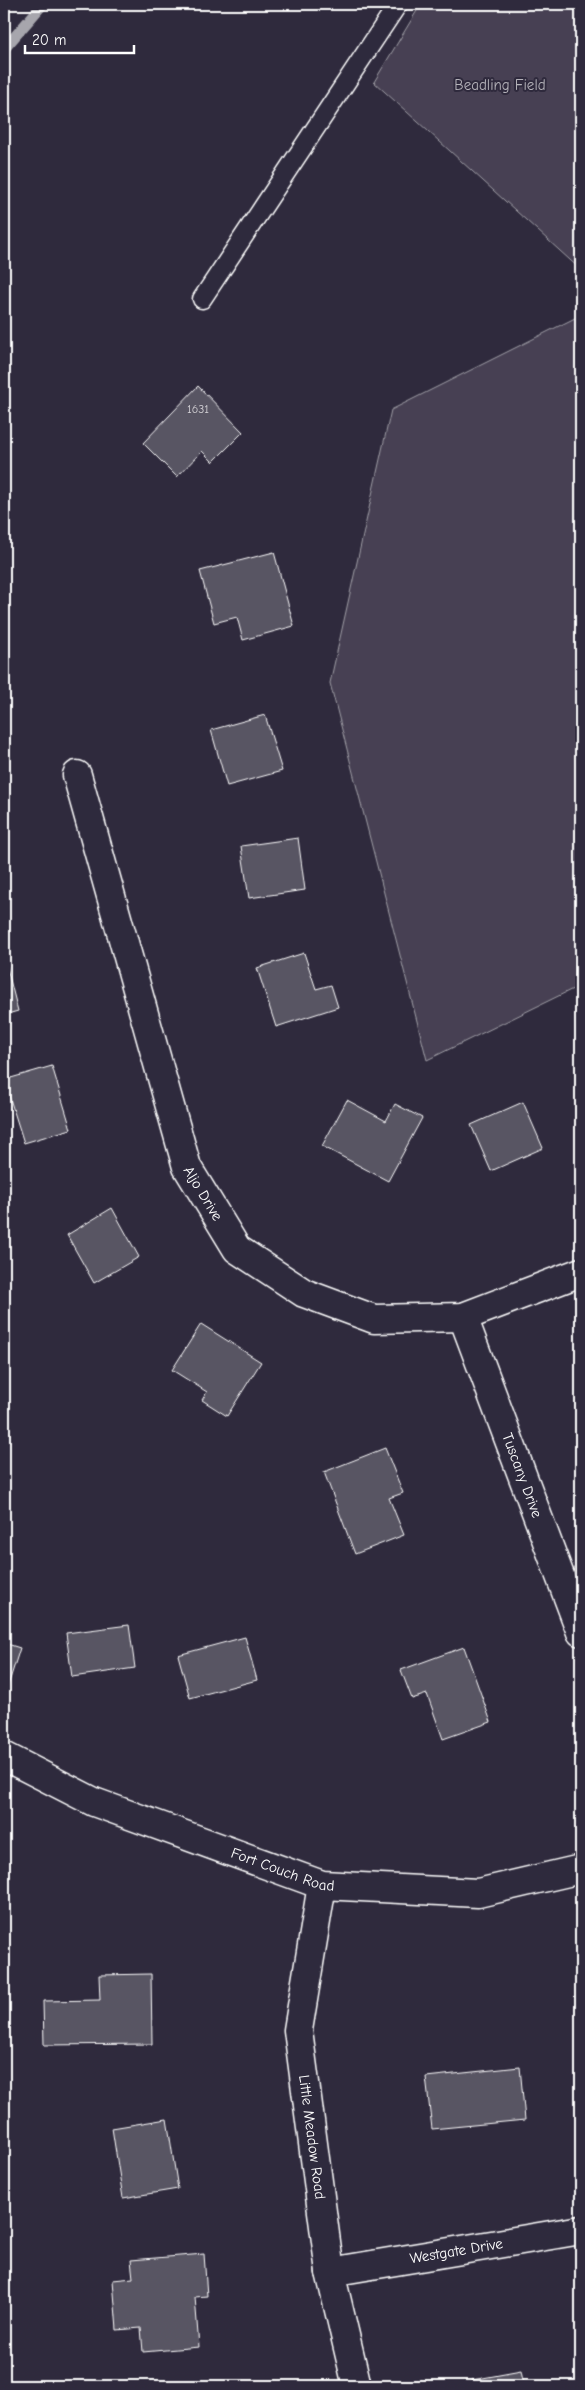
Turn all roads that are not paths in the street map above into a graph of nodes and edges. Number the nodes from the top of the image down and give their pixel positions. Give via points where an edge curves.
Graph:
1 (398, 4) edge
2 (202, 299) dead end
3 (77, 776) dead end
4 (581, 1272) edge
5 (463, 1317) junction
6 (581, 1632) edge
7 (4, 1756) edge
8 (581, 1869) edge
9 (322, 1885) junction
10 (581, 2230) edge
11 (330, 2272) junction
12 (357, 2386) edge

1 - 2 lane
3 - 5 street, Aljo Drive via 187,1167 237,1249 304,1293 374,1319
4 - 5 street, Aljo Drive
5 - 6 street, Tuscany Drive
7 - 9 street, Fort Couch Road via 94,1802
8 - 9 street, Fort Couch Road via 478,1893
9 - 11 street, Little Meadow Road via 298,2030
10 - 11 street, Westgate Drive
11 - 12 street, Little Meadow Road

